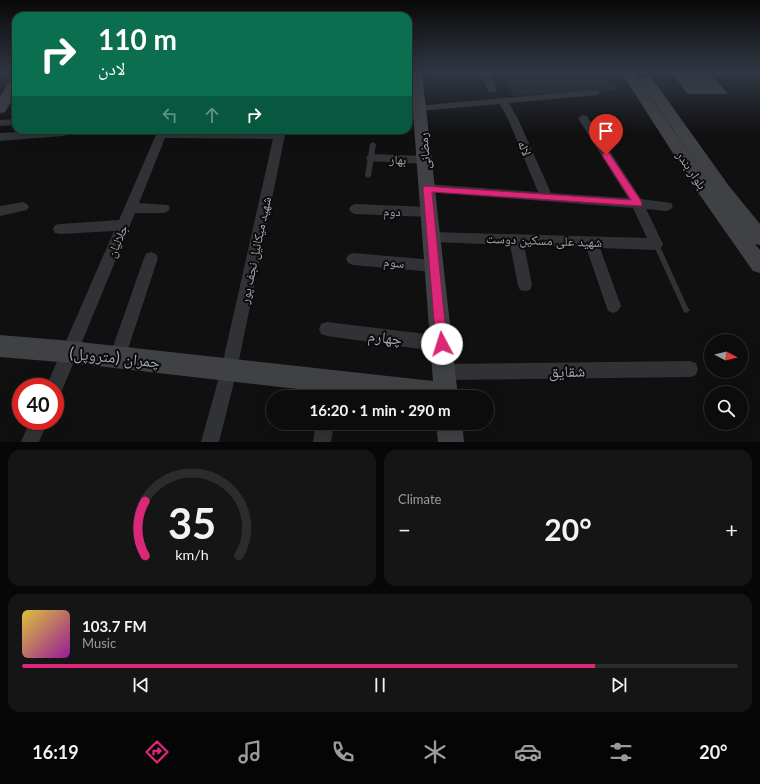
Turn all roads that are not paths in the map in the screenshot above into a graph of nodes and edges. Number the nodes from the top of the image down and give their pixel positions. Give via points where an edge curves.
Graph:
1 (10, 93) edge
2 (418, 93) edge
3 (595, 93) dead end
4 (646, 93) edge
5 (649, 93) edge
6 (503, 101) junction
7 (420, 108) junction
8 (0, 109) edge
9 (583, 118) dead end
10 (12, 122) edge
11 (0, 123) edge
12 (47, 134) edge
13 (161, 134) edge
14 (280, 134) edge
15 (0, 137) edge
16 (373, 144) dead end
17 (372, 158) junction
18 (424, 160) junction
19 (368, 176) dead end
20 (427, 188) junction
21 (546, 196) junction
22 (638, 204) junction
23 (668, 206) dead end
24 (23, 207) dead end
25 (131, 208) junction
26 (164, 208) dead end
27 (355, 209) dead end
28 (0, 211) edge
29 (429, 212) junction
30 (124, 225) junction
31 (60, 228) dead end
32 (432, 237) junction
33 (760, 238) edge
34 (516, 240) junction
35 (591, 242) junction
36 (656, 244) junction
37 (151, 258) dead end
38 (353, 259) dead end
39 (760, 265) edge
40 (434, 266) junction
41 (525, 285) dead end
42 (613, 306) dead end
43 (686, 310) dead end
44 (328, 329) dead end
45 (442, 344) junction
46 (0, 346) edge
47 (71, 352) junction
48 (117, 358) junction
49 (690, 369) dead end
50 (229, 370) junction
51 (59, 378) edge
52 (446, 388) edge
53 (330, 389) edge
54 (35, 430) edge
55 (324, 430) edge
56 (450, 430) edge
57 (30, 442) edge
58 (210, 442) edge
59 (322, 442) edge
60 (451, 442) edge

1 - 8 street
2 - 7 street, رمضانی
3 - 6 street
4 - 39 street, بلوار بندر via 705,190
5 - 33 street, بلوار بندر
6 - 7 street
6 - 21 street, لاله
7 - 18 street, رمضانی
9 - 22 street
10 - 11 street
12 - 15 street
13 - 25 street, جلالیان
14 - 50 street, شهید میکائیل نجف پور
16 - 17 lane
17 - 18 street, بهار
17 - 19 lane
18 - 20 street, رمضانی
20 - 21 street
20 - 29 street, رمضانی
21 - 22 street
22 - 23 street
22 - 36 street
24 - 28 street
25 - 26 street
25 - 30 street, جلالیان
27 - 29 street, دوم
29 - 32 street, رمضانی
30 - 31 street
30 - 47 street, جلالیان
32 - 34 street, شهید علی مسکین دوست
32 - 40 street, رمضانی
34 - 35 street, شهید علی مسکین دوست
34 - 41 street
35 - 36 street, شهید علی مسکین دوست
35 - 42 street
36 - 43 lane
37 - 48 street
38 - 40 street, سوم
40 - 45 street, رمضانی
44 - 45 street, چهارم
45 - 52 street, رمضانی
46 - 47 street, چمران (متروپل)
47 - 48 street, چمران (متروپل)
47 - 51 street, جلالیان
48 - 50 street, چمران (متروپل)
49 - 52 street, شقایق
50 - 53 street, چمران (متروپل)
50 - 58 street, شهید میکائیل نجف پور
52 - 53 street, چمران (متروپل)
54 - 57 street
55 - 59 street
56 - 60 street

